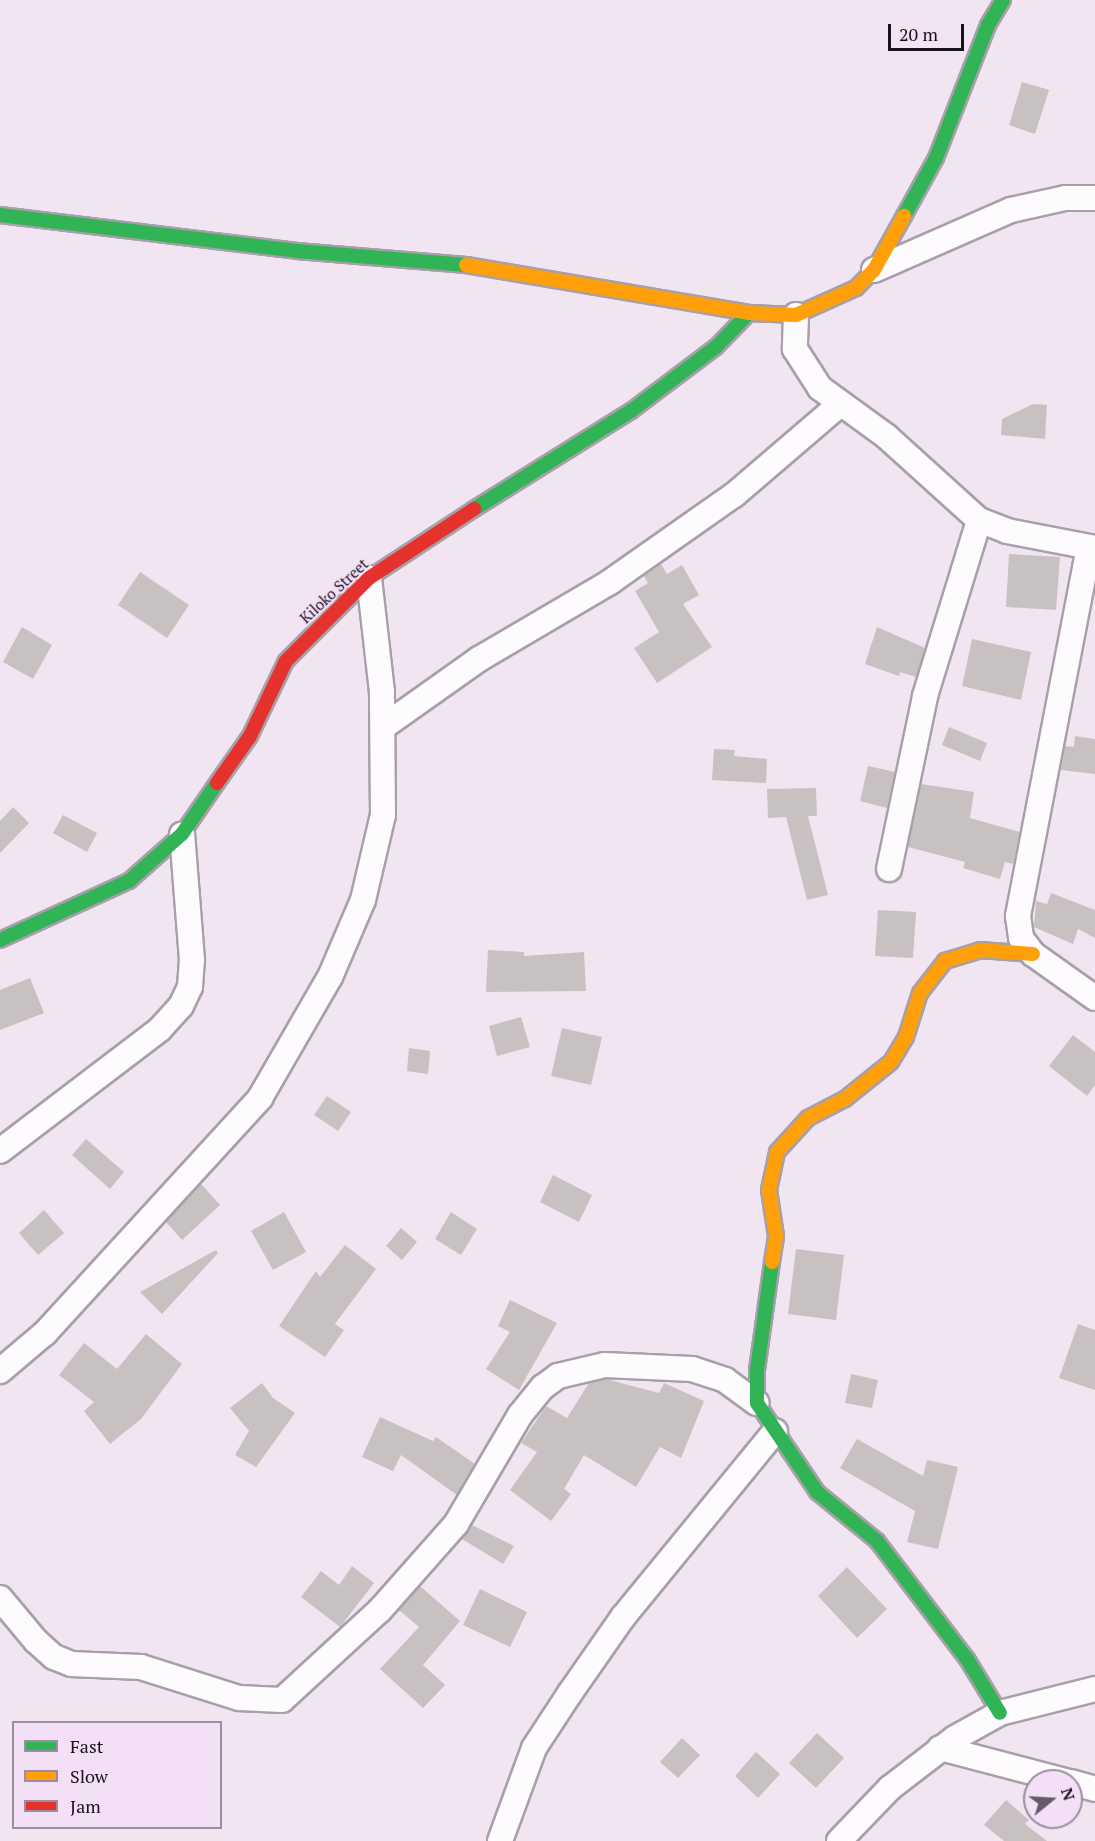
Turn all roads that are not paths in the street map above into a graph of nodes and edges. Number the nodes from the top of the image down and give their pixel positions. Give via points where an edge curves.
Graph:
1 (1003, 0) edge
2 (1095, 198) edge
3 (0, 215) edge
4 (874, 270) junction
5 (749, 313) junction
6 (796, 315) junction
7 (840, 404) junction
8 (980, 520) junction
9 (1092, 548) edge
10 (369, 578) junction
11 (383, 727) junction
12 (182, 834) junction
13 (889, 869) dead end
14 (0, 940) edge
15 (1033, 954) junction
16 (1095, 998) edge
17 (0, 1151) edge
18 (0, 1371) edge
19 (757, 1403) junction
20 (775, 1431) junction
21 (0, 1599) edge
22 (1095, 1689) edge
23 (1000, 1713) junction
24 (940, 1748) junction
25 (1023, 1770) edge
26 (500, 1841) edge
27 (838, 1841) edge

1 - 4 street via 988,25 936,158
2 - 4 street via 1065,198 1011,210
3 - 5 street via 297,251 469,265
4 - 6 street via 856,288
5 - 6 street
5 - 10 street, Kiloko Street via 716,347 631,411 544,468 438,529
6 - 7 street via 795,348 806,370
7 - 8 street via 886,436
7 - 11 street via 734,495 628,570 479,658
8 - 9 street via 1007,531
8 - 13 street via 925,696
9 - 15 street via 1020,895 1021,938
10 - 11 street
10 - 12 street, Kiloko Street via 286,661 250,736
11 - 18 street via 383,815 363,900 296,1042 260,1098 45,1333
12 - 14 street, Kiloko Street via 129,881
12 - 17 street via 192,960 190,987 181,1006 160,1029
15 - 16 street
15 - 19 street via 980,950 945,961 920,993 906,1037 891,1062 845,1099 808,1118 777,1152 769,1190 776,1236 757,1370
19 - 20 street
19 - 21 street via 725,1380 692,1369 605,1365 558,1376 543,1387 520,1415 456,1524 380,1610 282,1700 239,1698 141,1667 71,1664 54,1657 36,1641
20 - 23 street via 794,1464 817,1492 877,1541 967,1659
20 - 26 street via 623,1617 570,1693 534,1748
22 - 23 street
23 - 24 street
24 - 25 street
24 - 27 street via 890,1788

